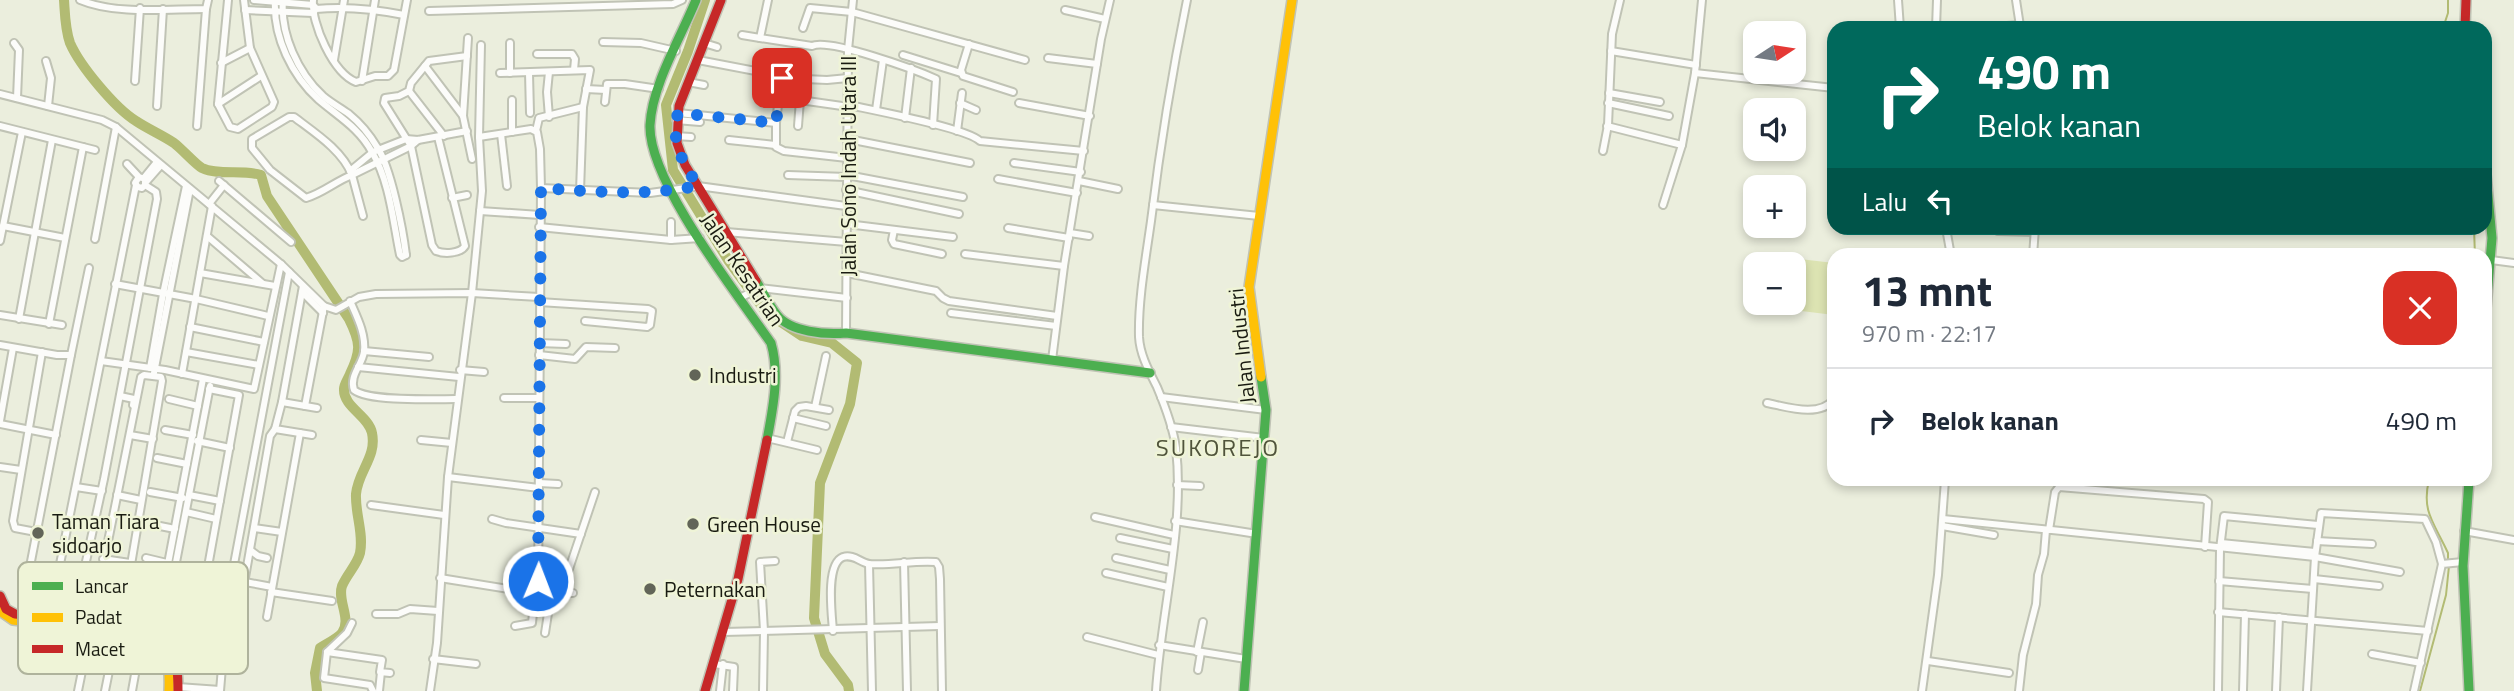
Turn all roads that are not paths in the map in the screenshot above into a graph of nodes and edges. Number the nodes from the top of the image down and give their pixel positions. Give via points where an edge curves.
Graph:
1 (80, 0) edge
2 (153, 0) edge
3 (208, 0) edge
4 (228, 0) edge
5 (244, 0) edge
6 (254, 0) edge
7 (375, 0) edge
8 (407, 0) edge
9 (682, 0) edge
10 (696, 0) edge
11 (720, 0) edge
12 (768, 0) edge
13 (853, 0) edge
14 (1110, 0) edge
15 (1186, 0) edge
16 (1292, 0) edge
17 (1620, 0) edge
18 (1702, 0) edge
19 (1898, 0) edge
20 (1937, 0) edge
21 (2016, 0) edge
22 (2466, 0) edge
23 (279, 1) edge
24 (343, 3) edge
25 (565, 4) edge
26 (314, 7) edge
27 (140, 8) junction
28 (152, 9) junction
29 (163, 9) junction
30 (206, 9) junction
31 (374, 9) junction
32 (244, 10) junction
33 (1065, 10) dead end
34 (429, 11) dead end
35 (852, 12) junction
36 (279, 13) junction
37 (404, 15) junction
38 (1105, 19) junction
39 (1900, 21) edge
40 (1936, 21) edge
41 (2019, 21) edge
42 (2465, 21) edge
43 (803, 28) dead end
44 (743, 36) dead end
45 (468, 38) dead end
46 (760, 38) junction
47 (603, 42) dead end
48 (14, 43) dead end
49 (510, 43) dead end
50 (704, 43) junction
51 (969, 44) junction
52 (481, 46) dead end
53 (717, 47) dead end
54 (250, 48) junction
55 (848, 50) junction
56 (676, 51) junction
57 (1611, 51) junction
58 (537, 54) dead end
59 (903, 55) dead end
60 (467, 56) junction
61 (1048, 58) dead end
62 (698, 60) junction
63 (783, 60) dead end
64 (1025, 60) dead end
65 (46, 61) dead end
66 (883, 61) junction
67 (334, 62) junction
68 (221, 63) junction
69 (1097, 64) junction
70 (425, 66) junction
71 (911, 68) junction
72 (1696, 69) junction
73 (574, 70) junction
74 (549, 72) junction
75 (500, 73) dead end
76 (510, 73) junction
77 (529, 73) junction
78 (961, 73) junction
79 (261, 76) junction
80 (782, 77) junction
81 (848, 78) junction
82 (135, 81) dead end
83 (362, 81) junction
84 (688, 82) junction
85 (704, 85) dead end
86 (1827, 87) edge
87 (586, 89) junction
88 (659, 89) junction
89 (314, 90) junction
90 (606, 90) junction
91 (409, 91) junction
92 (1013, 92) dead end
93 (962, 93) dead end
94 (1609, 93) junction
95 (0, 94) edge
96 (779, 97) junction
97 (17, 99) junction
98 (512, 100) dead end
99 (800, 100) junction
100 (605, 102) dead end
101 (1660, 102) dead end
102 (960, 103) junction
103 (1019, 103) dead end
104 (1608, 103) junction
105 (218, 104) junction
106 (48, 106) junction
107 (157, 106) dead end
108 (849, 106) junction
109 (583, 107) junction
110 (876, 110) junction
111 (976, 110) dead end
112 (530, 113) dead end
113 (463, 116) junction
114 (1090, 116) junction
115 (1669, 116) dead end
116 (549, 117) junction
117 (677, 117) junction
118 (905, 118) junction
119 (700, 122) dead end
120 (776, 123) junction
121 (933, 125) junction
122 (0, 126) edge
123 (197, 126) dead end
124 (798, 126) dead end
125 (1607, 126) junction
126 (116, 127) junction
127 (467, 131) junction
128 (536, 131) junction
129 (957, 131) junction
130 (22, 132) junction
131 (512, 132) junction
132 (501, 134) junction
133 (441, 136) junction
134 (675, 136) junction
135 (479, 137) junction
136 (691, 137) dead end
137 (848, 139) junction
138 (52, 140) junction
139 (729, 140) dead end
140 (409, 142) junction
141 (775, 145) junction
142 (1682, 145) junction
143 (83, 146) junction
144 (95, 150) dead end
145 (376, 151) junction
146 (1084, 151) junction
147 (1603, 151) dead end
148 (472, 159) dead end
149 (847, 159) junction
150 (381, 161) junction
151 (159, 163) junction
152 (970, 163) dead end
153 (1014, 163) dead end
154 (127, 164) dead end
155 (1081, 172) junction
156 (350, 173) junction
157 (788, 174) dead end
158 (847, 176) junction
159 (998, 179) dead end
160 (143, 181) junction
161 (1079, 181) junction
162 (507, 186) dead end
163 (696, 186) junction
164 (188, 188) junction
165 (541, 188) junction
166 (1118, 189) dead end
167 (846, 190) junction
168 (580, 191) junction
169 (676, 191) junction
170 (1077, 193) junction
171 (467, 195) dead end
172 (963, 197) dead end
173 (452, 198) junction
174 (210, 205) junction
175 (1153, 205) junction
176 (1662, 205) dead end
177 (846, 206) junction
178 (393, 207) junction
179 (480, 211) junction
180 (3, 213) edge
181 (959, 214) dead end
182 (540, 215) junction
183 (363, 216) dead end
184 (1259, 216) junction
185 (671, 222) dead end
186 (846, 224) junction
187 (3, 226) junction
188 (539, 227) junction
189 (1008, 228) dead end
190 (894, 230) junction
191 (36, 232) junction
192 (726, 232) junction
193 (207, 236) junction
194 (1069, 236) junction
195 (1089, 236) dead end
196 (701, 237) junction
197 (953, 237) dead end
198 (65, 238) junction
199 (95, 239) dead end
200 (0, 240) edge
201 (671, 240) junction
202 (840, 241) junction
203 (291, 242) dead end
204 (942, 254) dead end
205 (965, 254) dead end
206 (2492, 260) edge
207 (2514, 263) edge
208 (281, 264) junction
209 (1064, 266) junction
210 (89, 268) dead end
211 (289, 272) junction
212 (200, 273) junction
213 (847, 273) junction
214 (114, 284) junction
215 (263, 284) junction
216 (275, 286) junction
217 (138, 289) junction
218 (302, 289) junction
219 (758, 289) junction
220 (472, 293) junction
221 (166, 295) junction
222 (742, 297) junction
223 (847, 298) junction
224 (196, 299) junction
225 (539, 300) junction
226 (349, 302) junction
227 (323, 310) junction
228 (951, 313) dead end
229 (0, 315) edge
230 (268, 316) junction
231 (1057, 316) junction
232 (19, 319) junction
233 (585, 321) dead end
234 (49, 324) junction
235 (62, 325) dead end
236 (1056, 326) junction
237 (190, 327) junction
238 (846, 333) junction
239 (264, 342) junction
240 (539, 344) junction
241 (566, 344) dead end
242 (0, 345) edge
243 (13, 348) junction
244 (615, 348) dead end
245 (364, 351) junction
246 (41, 352) junction
247 (186, 352) junction
248 (71, 355) junction
249 (539, 355) junction
250 (826, 356) dead end
251 (429, 357) dead end
252 (1052, 360) junction
253 (101, 361) junction
254 (126, 365) junction
255 (259, 365) junction
256 (358, 367) junction
257 (152, 371) junction
258 (484, 372) dead end
259 (460, 373) junction
260 (1150, 373) junction
261 (182, 374) junction
262 (207, 379) junction
263 (240, 387) junction
264 (209, 389) junction
265 (239, 395) junction
266 (120, 396) junction
267 (1161, 397) junction
268 (504, 398) dead end
269 (539, 398) junction
270 (169, 399) dead end
271 (457, 399) junction
272 (282, 402) junction
273 (1767, 403) dead end
274 (198, 406) junction
275 (305, 406) junction
276 (1827, 406) edge
277 (815, 407) junction
278 (317, 408) dead end
279 (829, 410) dead end
280 (1266, 410) junction
281 (793, 418) junction
282 (0, 422) edge
283 (114, 425) junction
284 (129, 426) junction
285 (826, 426) dead end
286 (1171, 427) junction
287 (29, 429) junction
288 (275, 429) junction
289 (165, 430) dead end
290 (300, 433) junction
291 (56, 435) junction
292 (130, 435) junction
293 (312, 435) dead end
294 (767, 438) junction
295 (1264, 438) junction
296 (153, 439) junction
297 (194, 439) junction
298 (421, 440) dead end
299 (787, 442) junction
300 (452, 443) junction
301 (230, 448) junction
302 (817, 450) dead end
303 (109, 452) junction
304 (124, 454) junction
305 (157, 458) dead end
306 (254, 458) junction
307 (267, 461) junction
308 (187, 464) junction
309 (0, 467) edge
310 (21, 470) junction
311 (448, 477) junction
312 (104, 479) junction
313 (118, 481) junction
314 (558, 484) dead end
315 (1177, 485) junction
316 (76, 486) junction
317 (539, 486) junction
318 (1200, 486) dead end
319 (1945, 486) edge
320 (2468, 486) edge
321 (102, 491) junction
322 (150, 492) dead end
323 (595, 492) dead end
324 (117, 495) junction
325 (186, 497) junction
326 (141, 499) junction
327 (220, 501) junction
328 (371, 505) dead end
329 (98, 509) junction
330 (110, 511) junction
331 (186, 512) junction
332 (444, 515) junction
333 (1095, 517) dead end
334 (216, 519) junction
335 (492, 519) dead end
336 (1175, 521) junction
337 (1942, 522) junction
338 (155, 525) dead end
339 (2318, 525) junction
340 (254, 528) junction
341 (539, 528) junction
342 (175, 529) junction
343 (2048, 530) junction
344 (2464, 531) junction
345 (282, 532) junction
346 (36, 533) junction
347 (92, 534) junction
348 (581, 534) junction
349 (1256, 534) junction
350 (1174, 535) junction
351 (1994, 535) dead end
352 (106, 537) junction
353 (1120, 538) dead end
354 (2514, 540) edge
355 (2316, 541) junction
356 (2372, 544) dead end
357 (2220, 546) junction
358 (2205, 547) junction
359 (1173, 549) junction
360 (250, 550) junction
361 (2315, 555) junction
362 (146, 558) dead end
363 (267, 558) dead end
364 (1115, 558) dead end
365 (743, 560) junction
366 (775, 561) dead end
367 (31, 562) edge
368 (60, 562) edge
369 (86, 562) joint
370 (102, 562) junction
371 (130, 562) edge
372 (163, 562) edge
373 (172, 562) edge
374 (173, 562) edge
375 (208, 562) edge
376 (234, 562) edge
377 (760, 562) junction
378 (904, 562) junction
379 (2463, 562) junction
380 (248, 563) edge
381 (869, 564) junction
382 (2447, 564) junction
383 (538, 569) junction
384 (1170, 569) junction
385 (2400, 572) dead end
386 (1106, 573) dead end
387 (440, 578) junction
388 (2314, 579) junction
389 (2219, 581) junction
390 (248, 583) edge
391 (2379, 586) dead end
392 (1168, 587) junction
393 (272, 589) junction
394 (2313, 589) junction
395 (537, 593) junction
396 (573, 593) dead end
397 (551, 594) junction
398 (332, 601) dead end
399 (0, 603) edge
400 (438, 611) junction
401 (2218, 612) junction
402 (18, 614) edge
403 (376, 614) dead end
404 (2245, 614) junction
405 (267, 617) dead end
406 (2279, 617) junction
407 (18, 620) edge
408 (2312, 620) junction
409 (1203, 622) dead end
410 (352, 623) dead end
411 (515, 626) dead end
412 (940, 626) junction
413 (905, 628) junction
414 (871, 629) junction
415 (764, 631) junction
416 (833, 631) junction
417 (2428, 631) junction
418 (724, 632) junction
419 (545, 633) dead end
420 (1087, 637) dead end
421 (1159, 645) junction
422 (327, 652) junction
423 (1199, 652) junction
424 (2372, 654) dead end
425 (1158, 656) junction
426 (433, 659) junction
427 (1246, 659) junction
428 (1928, 661) junction
429 (2421, 663) junction
430 (475, 664) dead end
431 (718, 664) junction
432 (1198, 670) dead end
433 (381, 673) junction
434 (390, 673) dead end
435 (2009, 673) dead end
436 (175, 690) edge
437 (220, 691) edge
438 (373, 691) edge
439 (379, 691) edge
440 (430, 691) edge
441 (705, 691) edge
442 (720, 691) edge
443 (733, 691) edge
444 (764, 691) edge
445 (872, 691) edge
446 (907, 691) edge
447 (942, 691) edge
448 (1156, 691) edge
449 (1244, 691) edge
450 (1922, 691) edge
451 (2019, 691) edge
452 (2218, 691) edge
453 (2243, 691) edge
454 (2276, 691) edge
455 (2307, 691) edge
456 (2414, 691) edge
457 (2469, 691) edge

1 - 27 street via 105,8
2 - 28 street
3 - 30 street
4 - 68 street
5 - 32 street
6 - 23 street
7 - 31 street
8 - 37 street
9 - 25 street via 674,4
10 - 56 street, Jalan Kesatrian
11 - 50 street
12 - 46 street
13 - 35 street, Jalan Sono Indah Utara III
14 - 38 street
15 - 175 street
16 - 184 street, Jalan Industri
17 - 57 street
18 - 72 street
19 - 39 street
20 - 40 street
21 - 41 street
22 - 42 street
23 - 26 street
23 - 36 street
24 - 26 street
24 - 31 street
24 - 67 street
25 - 34 street
26 - 36 street
26 - 67 street
27 - 28 street
27 - 82 street
28 - 29 street
29 - 30 street
29 - 107 street
30 - 123 street
31 - 37 street
31 - 83 street
32 - 36 street
32 - 54 street
33 - 38 street
35 - 43 street via 810,8
35 - 51 street
35 - 55 street, Jalan Sono Indah Utara III
36 - 89 street via 296,59
36 - 89 street via 282,46 306,87
37 - 83 street via 394,70 388,76
38 - 69 street
44 - 46 street
45 - 60 street
46 - 55 street
47 - 56 street via 640,43
48 - 97 street via 19,50
49 - 76 street
50 - 53 street
50 - 62 street
51 - 64 street
51 - 78 street
52 - 135 street
54 - 68 street
54 - 79 street
55 - 66 street
55 - 81 street, Jalan Sono Indah Utara III
56 - 88 street, Jalan Kesatrian
57 - 72 street
57 - 94 street
58 - 73 street via 572,54
59 - 78 street
60 - 70 street via 433,59
60 - 113 street
61 - 69 street
62 - 80 street
62 - 84 street
63 - 80 street
65 - 106 street via 51,78
66 - 71 street
66 - 110 street
67 - 83 street via 351,80
68 - 105 street
69 - 114 street
70 - 91 street
70 - 113 street
71 - 118 street
71 - 121 street via 936,79
72 - 86 street
72 - 142 street
73 - 74 street
73 - 87 street via 590,70
74 - 77 street
74 - 116 street
75 - 76 street
76 - 77 street
77 - 112 street
78 - 92 street
79 - 105 street
79 - 105 street via 274,105 238,128 230,127
80 - 81 street
80 - 96 street
81 - 108 street, Jalan Sono Indah Utara III
84 - 85 street
84 - 117 street
87 - 90 street
87 - 109 street
88 - 90 street via 609,84
88 - 169 street, Jalan Kesatrian via 649,134 655,156
89 - 145 street
89 - 145 street via 350,115
90 - 100 street
91 - 133 street
91 - 140 street via 384,103
93 - 102 street
94 - 101 street
94 - 104 street
95 - 97 street
96 - 99 street
96 - 120 street
97 - 106 street
98 - 131 street
99 - 108 street
99 - 124 street
102 - 111 street
102 - 129 street
103 - 114 street
104 - 115 street
104 - 125 street
106 - 126 street
108 - 110 street
108 - 137 street, Jalan Sono Indah Utara III
109 - 116 street
109 - 168 street
110 - 118 street
113 - 127 street
114 - 146 street
116 - 128 street via 538,119
117 - 119 street
117 - 120 street
117 - 134 street
118 - 121 street
120 - 141 street
121 - 129 street
122 - 130 street
125 - 142 street
125 - 147 street
126 - 151 street
126 - 199 street
127 - 133 street
127 - 148 street
128 - 131 street
128 - 165 street
129 - 146 street via 980,141
130 - 138 street
130 - 180 street
131 - 132 street
132 - 135 street
132 - 162 street
133 - 140 street
133 - 173 street
134 - 136 street
134 - 163 street via 680,157
135 - 179 street
137 - 149 street, Jalan Sono Indah Utara III
137 - 152 street
138 - 143 street
138 - 191 street
139 - 141 street
140 - 145 street
140 - 150 street
140 - 173 street via 429,238 441,253 465,247
141 - 149 street via 784,151
142 - 176 street
143 - 144 street
143 - 198 street
145 - 150 street
145 - 156 street
146 - 155 street
149 - 158 street, Jalan Sono Indah Utara III
150 - 156 street
150 - 178 street
151 - 160 street
151 - 164 street
153 - 155 street
154 - 160 street
155 - 161 street
156 - 156 street via 306,198 270,170 252,148 252,139 295,117 332,147
156 - 183 street
157 - 158 street
158 - 167 street, Jalan Sono Indah Utara III
158 - 172 street
159 - 170 street
160 - 214 street via 142,188 136,185
160 - 217 street via 156,192 157,199
161 - 166 street
161 - 170 street
163 - 169 street
163 - 177 street
163 - 192 street
164 - 174 street
164 - 221 street
165 - 168 street
165 - 182 street
167 - 177 street, Jalan Sono Indah Utara III
167 - 181 street
168 - 169 street
169 - 196 street, Jalan Kesatrian
170 - 194 street
171 - 173 street
174 - 193 street
174 - 203 street via 221,183
174 - 208 street
175 - 184 street
175 - 260 street via 1139,334
177 - 186 street, Jalan Sono Indah Utara III
178 - 178 street via 406,253 402,257
179 - 182 street
179 - 220 street
180 - 187 street
182 - 188 street
184 - 280 street, Jalan Industri via 1249,295
185 - 201 street
186 - 190 street
186 - 202 street, Jalan Sono Indah Utara III
187 - 191 street
187 - 200 street
188 - 201 street
188 - 225 street
189 - 194 street
190 - 197 street
190 - 204 street via 894,244
191 - 198 street
191 - 232 street
192 - 202 street
192 - 219 street
193 - 212 street
193 - 215 street
194 - 195 street
194 - 209 street
196 - 201 street
196 - 222 street, Jalan Kesatrian
198 - 234 street
202 - 213 street, Jalan Sono Indah Utara III
205 - 209 street
206 - 207 street
208 - 211 street
208 - 216 street
209 - 231 street
210 - 248 street
211 - 218 street
211 - 306 street
212 - 215 street
212 - 224 street
213 - 223 street, Jalan Sono Indah Utara III
213 - 231 street via 936,290 953,302
214 - 217 street
214 - 253 street
215 - 216 street
216 - 230 street
217 - 221 street
217 - 254 street
218 - 227 street
218 - 272 street
219 - 222 street
219 - 223 street
219 - 238 street via 785,322
220 - 225 street
220 - 226 street via 376,293
220 - 259 street
221 - 224 street
221 - 257 street
222 - 294 street, Jalan Kesatrian via 775,351
223 - 238 street, Jalan Sono Indah Utara III
224 - 230 street
224 - 237 street
225 - 233 street via 648,309 653,314 646,327
225 - 240 street
226 - 227 street via 339,309
226 - 245 street via 361,328
227 - 275 street
228 - 236 street
229 - 232 street
230 - 239 street
231 - 236 street
232 - 234 street
234 - 235 street
236 - 252 street
237 - 239 street
237 - 247 street
238 - 252 street
239 - 255 street
240 - 241 street
240 - 249 street
242 - 243 street
243 - 246 street
243 - 282 street
244 - 249 street via 586,346 575,359
245 - 251 street
245 - 256 street
246 - 248 street
246 - 287 street
247 - 255 street
247 - 261 street
248 - 291 street
249 - 269 street
250 - 277 street
252 - 260 street
253 - 254 street
253 - 316 street
254 - 257 street
254 - 266 street
255 - 263 street via 255,388
256 - 259 street
256 - 271 street via 352,386 360,395
257 - 261 street
257 - 292 street via 141,377
257 - 296 street via 162,379
258 - 259 street
259 - 271 street
260 - 267 street
261 - 262 street
262 - 263 street
262 - 264 street
262 - 274 street
263 - 265 street
264 - 265 street
264 - 297 street
265 - 301 street
266 - 283 street
266 - 284 street via 134,399
267 - 280 street
267 - 286 street
268 - 269 street
269 - 317 street
270 - 274 street
271 - 300 street
272 - 275 street
272 - 288 street
273 - 276 street via 1813,410
274 - 297 street
275 - 278 street
277 - 279 street
277 - 281 street via 799,407
280 - 295 street, Jalan Industri
281 - 285 street
281 - 299 street
282 - 287 street
283 - 284 street
283 - 303 street
284 - 304 street
286 - 295 street
286 - 315 street
287 - 291 street
287 - 310 street
288 - 290 street
288 - 307 street
289 - 297 street
290 - 293 street
290 - 345 street
291 - 346 street
292 - 296 street
292 - 324 street
294 - 299 street
294 - 365 street, Jalan Kesatrian
295 - 349 street, Jalan Industri
296 - 326 street
297 - 301 street
297 - 308 street
297 - 325 street
298 - 300 street
299 - 302 street
300 - 311 street
301 - 327 street
303 - 304 street
303 - 312 street
304 - 313 street
305 - 308 street
306 - 307 street
306 - 376 street
307 - 340 street
308 - 325 street
309 - 310 street
310 - 346 street via 14,525
311 - 317 street
311 - 332 street
312 - 313 street
312 - 321 street
313 - 330 street
314 - 317 street
315 - 318 street
315 - 336 street
316 - 321 street
316 - 368 street
317 - 341 street
319 - 337 street
320 - 344 street
321 - 329 street
322 - 325 street
323 - 348 street
324 - 326 street
324 - 370 street
325 - 327 street
325 - 331 street
325 - 342 street
326 - 371 street
327 - 334 street
328 - 332 street
329 - 330 street
329 - 347 street
330 - 352 street
331 - 334 street
331 - 374 street
332 - 387 street
333 - 350 street
334 - 375 street
335 - 341 street
336 - 349 street
336 - 350 street
337 - 343 street
337 - 351 street
337 - 428 street
338 - 342 street
339 - 355 street
339 - 357 street via 2225,516
339 - 382 street via 2323,513 2425,519
340 - 345 street
340 - 360 street
341 - 348 street
341 - 383 street
342 - 373 street
343 - 358 street
343 - 358 street via 2059,487 2206,499
343 - 451 street
344 - 354 street
344 - 379 street
345 - 393 street
346 - 367 street
347 - 352 street
347 - 369 street
348 - 383 street via 569,569
349 - 427 street, Jalan Industri
350 - 359 street
352 - 370 street
353 - 359 street
355 - 356 street
355 - 361 street
357 - 358 street
357 - 361 street
357 - 389 street
359 - 384 street
360 - 363 street
360 - 380 street
361 - 385 street
361 - 388 street
362 - 372 street
364 - 384 street
365 - 377 street
365 - 418 street, Jalan Kesatrian
366 - 377 street
369 - 370 street
377 - 415 street
378 - 381 street
378 - 412 street via 938,565
378 - 413 street
379 - 382 street
379 - 457 street
381 - 414 street
381 - 416 street via 848,557 836,562 831,576
382 - 417 street
383 - 395 street
384 - 392 street
386 - 392 street
387 - 395 street
387 - 400 street
388 - 391 street
388 - 394 street
389 - 394 street
389 - 401 street
390 - 393 street
392 - 421 street
393 - 398 street
393 - 405 street
394 - 408 street
395 - 397 street
395 - 411 street via 532,622
396 - 397 street
397 - 419 street
399 - 402 street
399 - 407 street
400 - 403 street
400 - 426 street
401 - 404 street
401 - 452 street
404 - 406 street
404 - 453 street
406 - 408 street
406 - 454 street
408 - 417 street
408 - 455 street
409 - 423 street
410 - 422 street
412 - 413 street
412 - 447 street
413 - 414 street
413 - 446 street
414 - 416 street
414 - 445 street
415 - 416 street
415 - 418 street
415 - 444 street
417 - 429 street
418 - 431 street, Jalan Kesatrian
420 - 425 street
421 - 423 street
421 - 425 street
422 - 433 street via 382,660
422 - 438 street via 324,678 370,685
423 - 427 street
423 - 432 street
424 - 429 street
425 - 448 street
426 - 430 street
426 - 440 street
427 - 449 street, Jalan Industri
428 - 435 street
428 - 450 street
429 - 456 street
431 - 441 street, Jalan Kesatrian
431 - 442 street
431 - 443 street via 734,667
433 - 434 street
433 - 439 street
436 - 437 street

